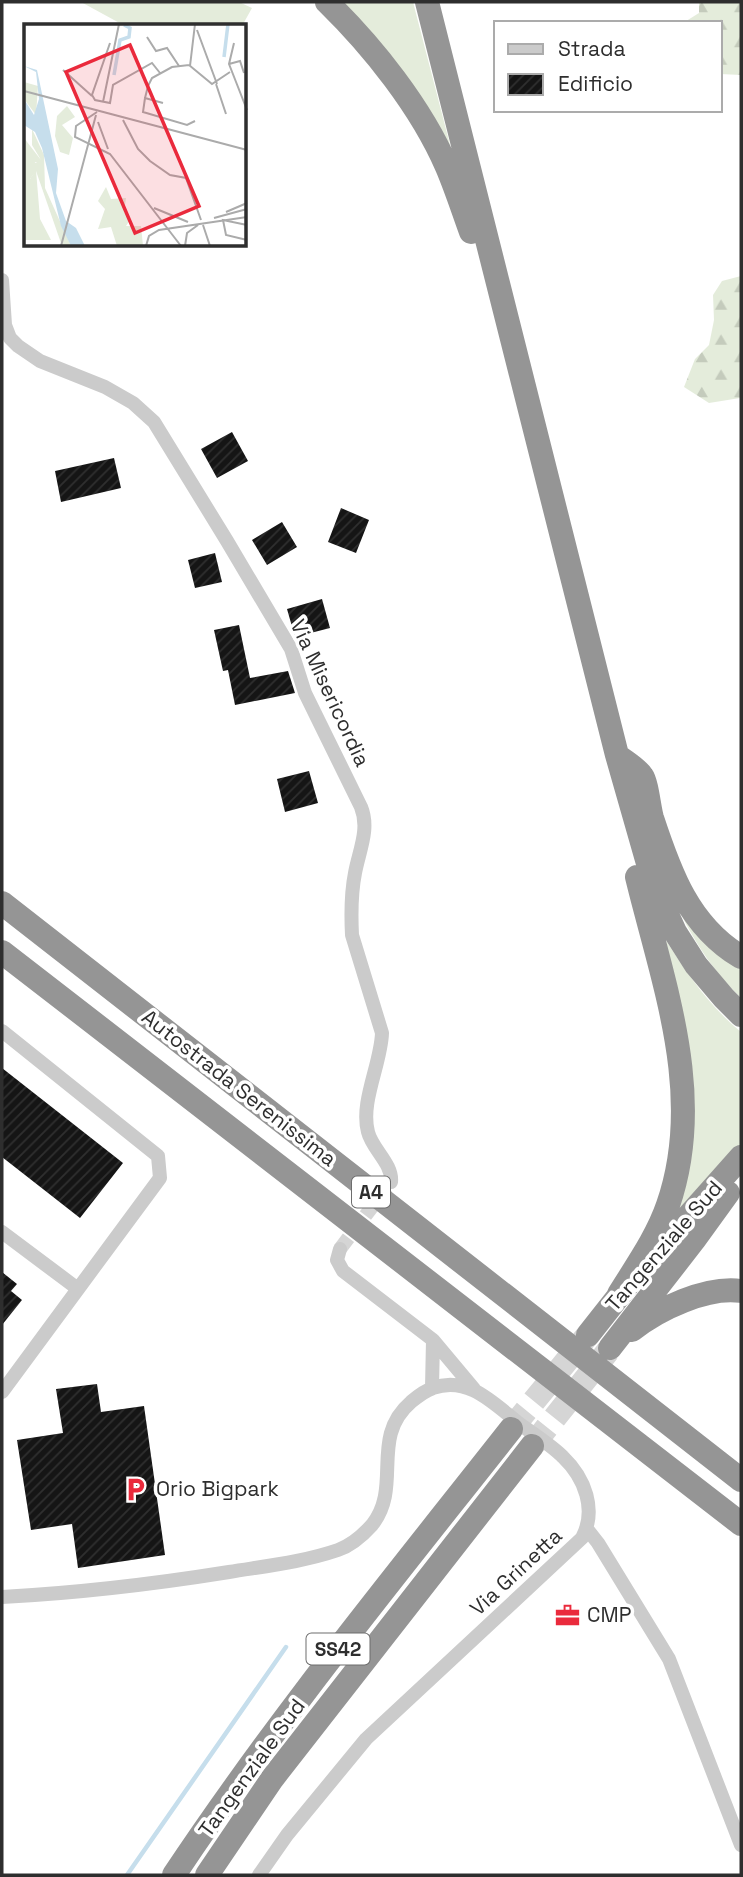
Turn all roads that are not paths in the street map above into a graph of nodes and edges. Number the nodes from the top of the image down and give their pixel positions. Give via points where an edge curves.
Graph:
1 (327, 2) edge
2 (427, 2) edge
3 (444, 2) edge
4 (451, 96) junction
5 (2, 280) edge
6 (534, 421) junction
7 (617, 755) junction
8 (2, 903) edge
9 (2, 952) edge
10 (741, 957) edge
11 (741, 1015) edge
12 (2, 1031) edge
13 (741, 1157) edge
14 (741, 1174) edge
15 (391, 1182) dead end
16 (2, 1232) edge
17 (340, 1249) dead end
18 (78, 1289) junction
19 (741, 1291) edge
20 (620, 1294) junction
21 (588, 1335) tunnel mouth
22 (433, 1340) junction
23 (432, 1388) junction
24 (474, 1389) junction
25 (2, 1392) edge
26 (511, 1429) tunnel mouth
27 (531, 1446) tunnel mouth
28 (741, 1480) edge
29 (741, 1524) edge
30 (587, 1529) junction
31 (2, 1597) edge
32 (741, 1845) edge
33 (174, 1875) edge
34 (207, 1875) edge
35 (259, 1875) edge

1 - 6 highway via 374,53 421,119 446,164 476,248 508,370
2 - 4 highway
3 - 4 highway via 450,25
4 - 6 highway
5 - 15 street, Via Misericordia via 5,325 18,346 40,361 105,387 154,422 291,649 304,693 361,807 365,823 351,921 382,1033 366,1125 390,1170
6 - 7 highway
7 - 10 highway via 642,776 666,859 688,906 712,936
7 - 11 highway via 655,888 675,932 696,965
7 - 20 highway via 612,785 665,985 679,1048 684,1104 682,1143 668,1205
8 - 28 highway, Autostrada Serenissima / A4
9 - 29 highway, Autostrada Serenissima / A4
12 - 18 street via 158,1156 160,1178
13 - 20 highway, Tangenziale Sud
14 - 19 highway, Tangenziale Sud via 610,1348 673,1305 698,1296
16 - 18 street
17 - 22 street via 337,1260 343,1271
18 - 25 street
20 - 21 highway, Tangenziale Sud
22 - 23 street
22 - 24 street
23 - 24 street
23 - 31 street via 403,1409 393,1423 384,1503 359,1539 341,1549 197,1577
24 - 30 street, Via Grinetta via 563,1456 587,1497
26 - 33 highway, Tangenziale Sud / SS42 via 335,1654
27 - 34 highway, Tangenziale Sud / SS42 via 272,1779
30 - 32 street via 669,1659
30 - 35 street, Via Grinetta via 366,1739

